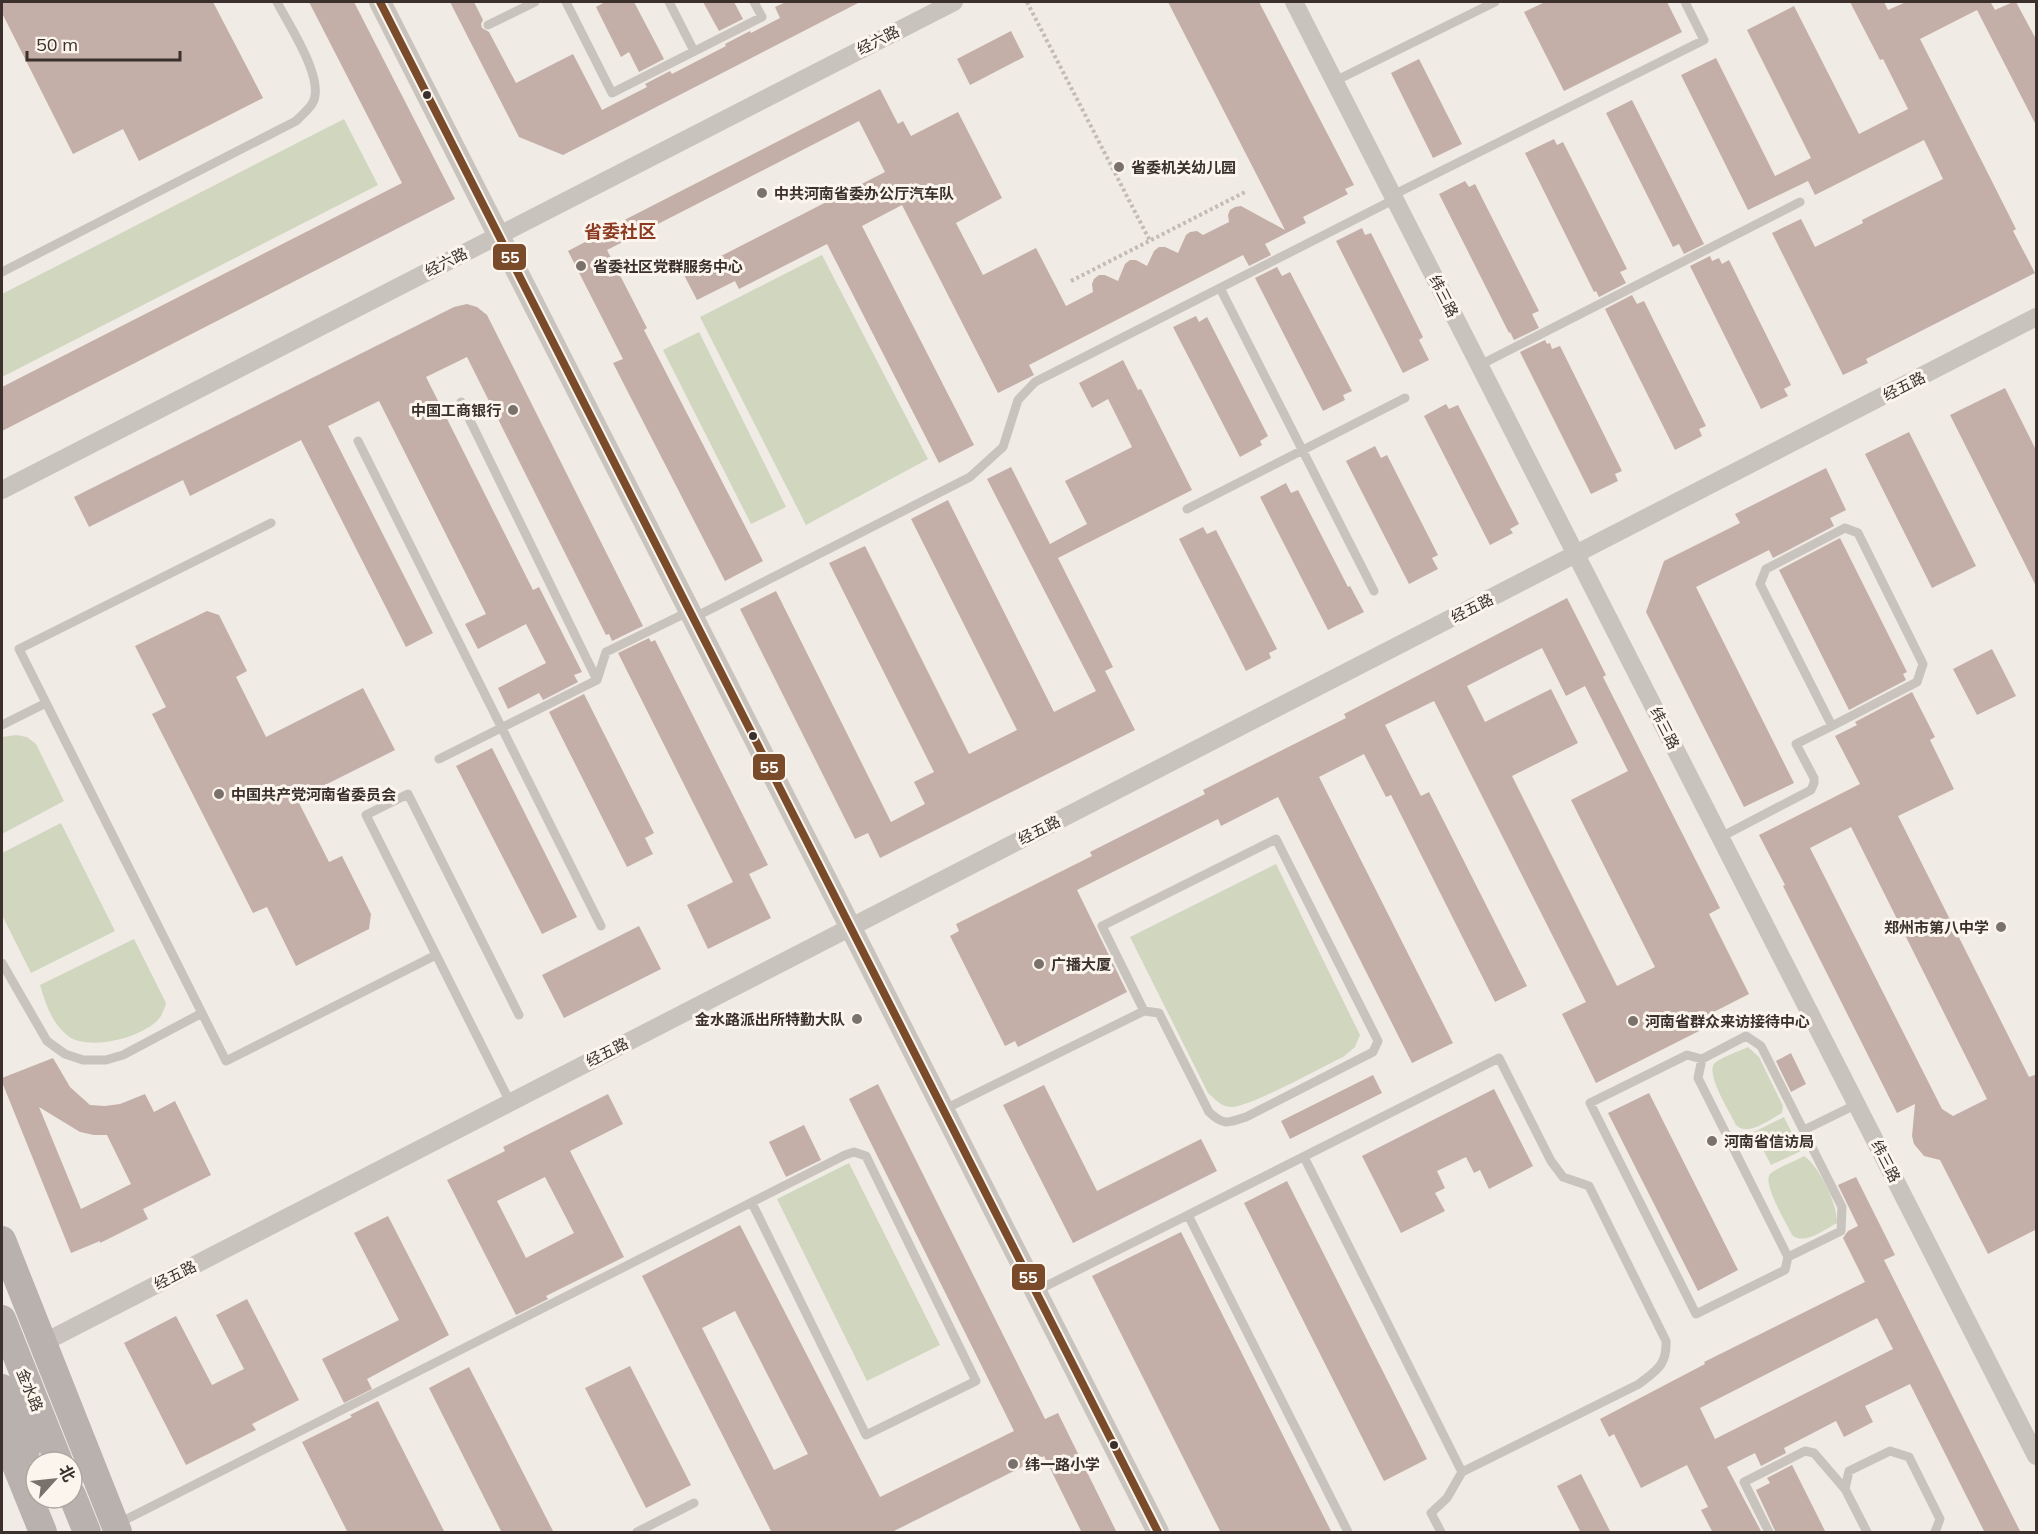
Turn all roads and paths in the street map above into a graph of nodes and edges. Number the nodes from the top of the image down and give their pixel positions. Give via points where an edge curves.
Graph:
1 (277, 2) edge
2 (380, 2) edge
3 (535, 2) edge
4 (566, 2) edge
5 (669, 2) edge
6 (754, 2) edge
7 (954, 2) edge
8 (1027, 2) edge
9 (1294, 2) edge
10 (1495, 2) edge
11 (1685, 2) edge
12 (488, 26) dead end
13 (694, 51) junction
14 (1335, 81) junction
15 (1245, 192) dead end
16 (1394, 197) junction
17 (1800, 202) dead end
18 (499, 235) junction
19 (1150, 241) junction
20 (2, 272) edge
21 (1071, 281) dead end
22 (1220, 288) junction
23 (2037, 317) edge
24 (1480, 365) junction
25 (1405, 398) dead end
26 (461, 402) dead end
27 (358, 441) dead end
28 (1303, 450) junction
29 (2, 490) edge
30 (1188, 509) dead end
31 (271, 523) dead end
32 (1576, 554) junction
33 (1374, 591) dead end
34 (692, 614) junction
35 (597, 680) junction
36 (46, 703) junction
37 (2, 725) edge
38 (1832, 726) junction
39 (501, 728) junction
40 (438, 759) dead end
41 (1721, 837) junction
42 (601, 926) dead end
43 (850, 927) junction
44 (436, 955) junction
45 (2, 963) edge
46 (1144, 1011) junction
47 (202, 1013) junction
48 (519, 1015) dead end
49 (1702, 1059) junction
50 (510, 1102) junction
51 (1857, 1104) junction
52 (944, 1110) junction
53 (1804, 1130) junction
54 (1304, 1157) junction
55 (752, 1203) junction
56 (1188, 1215) junction
57 (2, 1240) edge
58 (1788, 1257) junction
59 (1036, 1291) junction
60 (2, 1318) edge
61 (43, 1343) junction
62 (2, 1388) edge
63 (2, 1431) edge
64 (26, 1450) edge
65 (54, 1450) edge
66 (2037, 1456) edge
67 (1462, 1472) junction
68 (1845, 1489) junction
69 (694, 1503) dead end
70 (50, 1510) edge
71 (78, 1510) edge
72 (117, 1529) edge
73 (43, 1533) edge
74 (59, 1533) edge
75 (87, 1533) edge
76 (637, 1533) edge
77 (1158, 1533) edge
78 (1348, 1533) edge
79 (1441, 1533) edge
80 (1770, 1533) edge
81 (1867, 1533) edge
82 (1935, 1533) edge

1 - 20 lane via 316,87 313,103 296,122
2 - 18 street
3 - 12 lane
4 - 13 lane via 612,93
5 - 13 lane
6 - 13 lane via 762,17
7 - 18 street, 经六路
8 - 19 path
9 - 14 street, 纬三路
10 - 14 lane
11 - 16 lane via 1704,40
14 - 16 street, 纬三路
15 - 19 path
16 - 22 lane
16 - 24 street, 纬三路
17 - 24 lane
18 - 29 street, 经六路
18 - 34 street
19 - 21 path
22 - 28 lane
22 - 34 lane via 1035,382 1018,400 1003,447 970,477
23 - 32 street, 经五路
24 - 32 street, 纬三路
25 - 28 lane
26 - 35 lane
27 - 39 lane
28 - 30 lane
28 - 33 lane
31 - 36 lane via 19,649
32 - 41 street, 纬三路
32 - 43 street, 经五路
34 - 35 lane via 606,652
34 - 43 street
35 - 39 lane
36 - 37 lane
36 - 47 lane
38 - 38 lane via 1760,584 1766,569 1845,528 1858,533 1923,664 1917,682
38 - 41 lane via 1796,744 1814,778 1811,790
39 - 40 lane
39 - 42 lane
41 - 51 street, 纬三路
43 - 50 street, 经五路
43 - 52 street
44 - 47 lane via 226,1061
44 - 48 lane via 366,815 408,794
44 - 50 lane
45 - 47 lane via 47,1041 65,1054 83,1060 106,1060 123,1054
46 - 46 lane via 1102,926 1276,839 1378,1041 1373,1052 1227,1123 1209,1112 1160,1013
46 - 52 lane
49 - 53 lane via 1746,1036 1761,1046
49 - 58 lane via 1698,1078
49 - 58 lane via 1687,1054 1590,1103 1696,1314 1785,1270
50 - 61 street, 经五路
51 - 53 lane
51 - 66 street, 纬三路
52 - 59 street
53 - 58 lane via 1842,1207 1841,1231
54 - 56 lane
54 - 67 lane
54 - 67 lane via 1499,1058 1551,1161 1563,1177 1589,1186 1666,1341 1667,1354 1658,1370 1639,1384
55 - 55 lane via 845,1155 854,1152 866,1156 976,1381 866,1435
55 - 72 lane
56 - 59 lane
56 - 78 lane
57 - 61 main road
59 - 77 street
60 - 65 main road, 金水路
61 - 72 main road
62 - 64 main road, 金水路
63 - 73 main road
67 - 79 lane via 1447,1498 1431,1513
68 - 80 lane via 1814,1453 1805,1452 1744,1482
68 - 81 lane
68 - 82 lane via 1849,1471 1890,1451 1909,1457 1940,1519
69 - 76 lane
70 - 74 main road
71 - 75 main road

